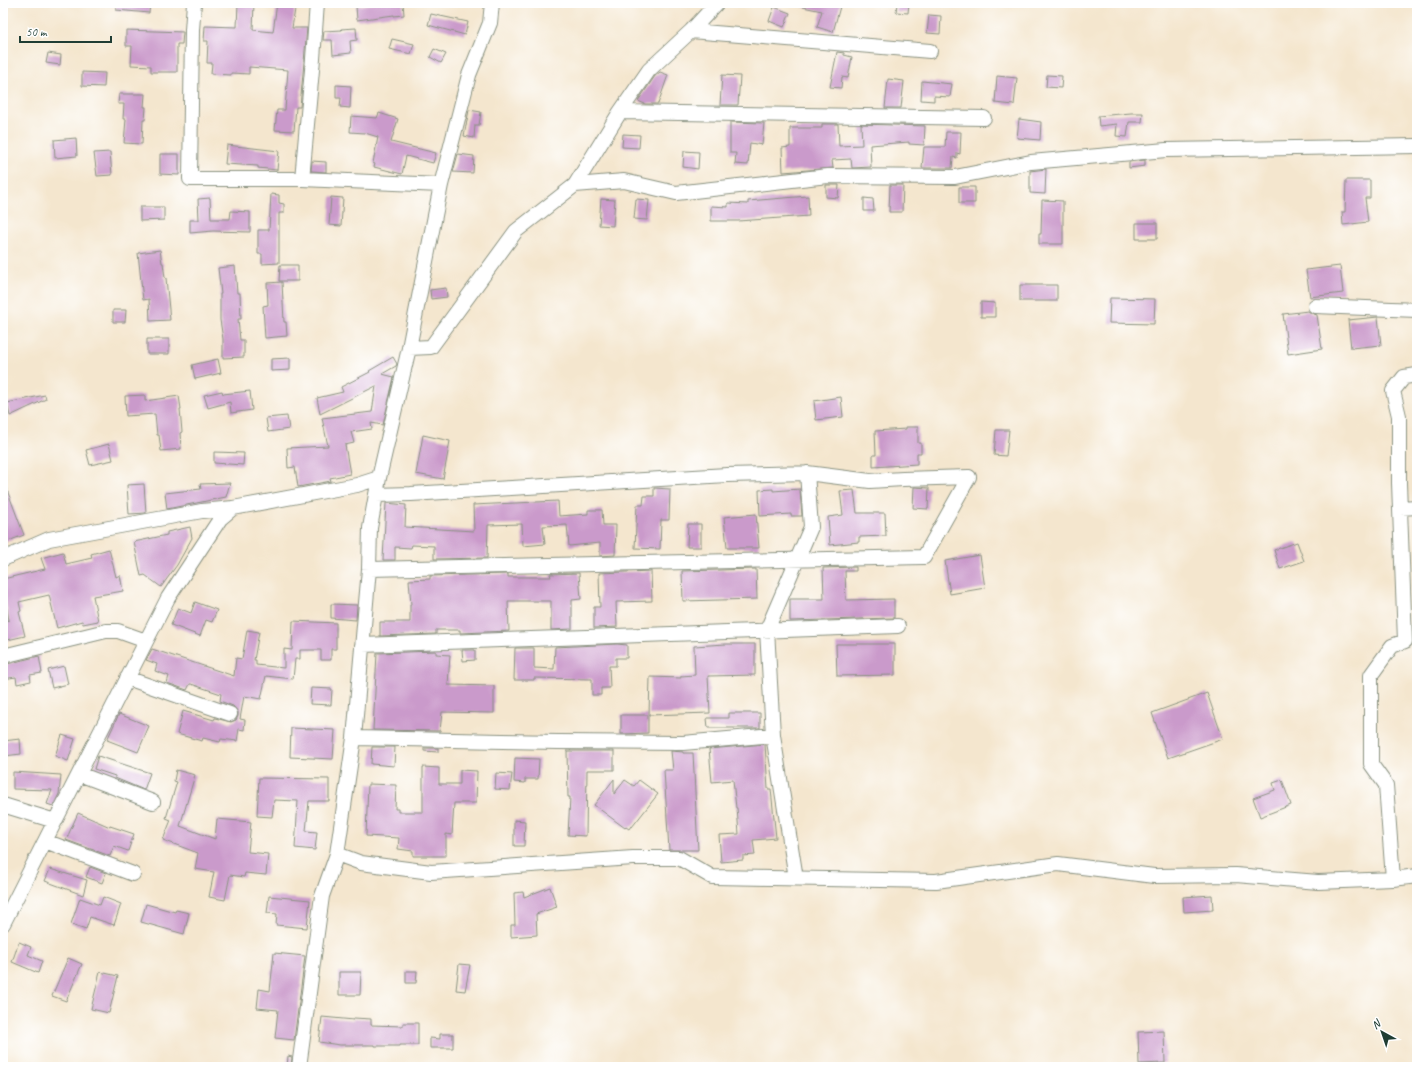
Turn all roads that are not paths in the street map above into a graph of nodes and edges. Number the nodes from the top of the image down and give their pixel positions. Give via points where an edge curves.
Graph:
1 (194, 3) edge
2 (317, 3) edge
3 (492, 3) edge
4 (717, 3) edge
5 (691, 31) junction
6 (930, 51) dead end
7 (620, 112) junction
8 (984, 118) dead end
9 (1417, 146) edge
10 (302, 179) junction
11 (441, 185) junction
12 (575, 185) junction
13 (1315, 306) dead end
14 (1417, 310) edge
15 (409, 348) junction
16 (1417, 375) edge
17 (806, 473) junction
18 (379, 478) junction
19 (376, 495) junction
20 (1417, 507) edge
21 (233, 508) junction
22 (1400, 508) junction
23 (3, 559) edge
24 (796, 560) junction
25 (369, 569) junction
26 (898, 626) dead end
27 (767, 630) junction
28 (146, 641) junction
29 (362, 645) junction
30 (3, 656) edge
31 (127, 678) junction
32 (230, 714) dead end
33 (773, 735) junction
34 (354, 738) junction
35 (79, 774) junction
36 (153, 802) dead end
37 (3, 805) edge
38 (55, 821) junction
39 (45, 841) junction
40 (337, 854) junction
41 (133, 874) dead end
42 (1417, 876) edge
43 (796, 878) junction
44 (1393, 879) junction
45 (3, 924) edge
46 (299, 1067) edge

1 - 10 street via 190,179
2 - 10 street
3 - 11 street via 490,22 469,75
4 - 5 street
5 - 6 street
5 - 7 street via 649,70
7 - 8 street
7 - 12 street
9 - 12 street via 1166,150 1031,162 955,177 828,176 676,193 624,181
10 - 11 street
11 - 15 street
12 - 15 street via 516,231 431,347
13 - 14 street
15 - 18 street
16 - 22 street via 1404,377 1393,391 1399,416
17 - 19 street via 727,475
17 - 24 street via 810,527
17 - 24 street via 870,481 969,477 924,557
18 - 19 street
18 - 21 street via 357,485
19 - 25 street via 370,528
20 - 22 street
21 - 23 street via 202,511 49,539
21 - 28 street via 220,519 168,598
22 - 44 street via 1404,641 1392,646 1371,675 1371,764 1386,785
24 - 25 street
24 - 27 street
25 - 29 street
26 - 27 street
27 - 29 street
27 - 33 street
28 - 30 street via 118,631 106,631
28 - 31 street
29 - 34 street
31 - 32 street
31 - 35 street
33 - 34 street via 684,743
33 - 43 street
34 - 40 street
35 - 36 street
35 - 38 street
37 - 38 street
38 - 39 street
39 - 41 street
39 - 45 street
40 - 43 street via 361,863 431,872 633,858 679,858 712,877
40 - 46 street via 322,896
42 - 44 street
43 - 44 street via 936,881 1058,864 1154,876 1236,875 1318,882

